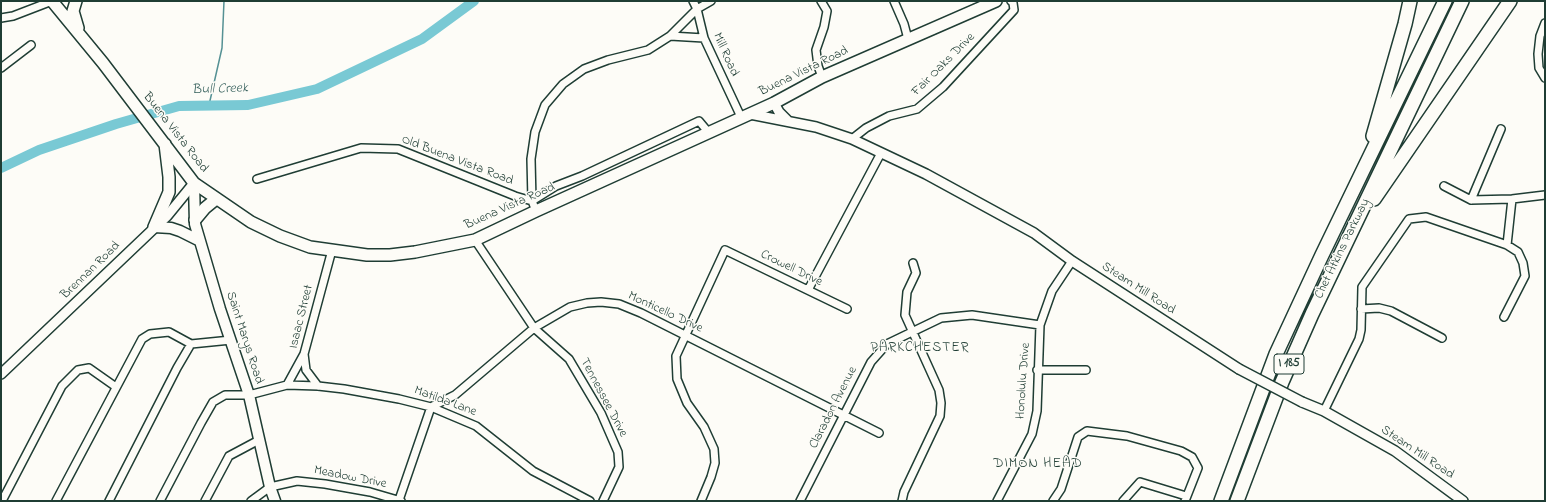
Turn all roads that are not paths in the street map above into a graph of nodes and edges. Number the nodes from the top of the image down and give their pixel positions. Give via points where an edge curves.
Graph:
1 (52, 1) edge
2 (76, 1) edge
3 (693, 1) edge
4 (710, 1) edge
5 (821, 1) edge
6 (894, 1) edge
7 (996, 1) edge
8 (1011, 1) edge
9 (1410, 1) edge
10 (1445, 1) edge
11 (1462, 1) edge
12 (1510, 1) edge
13 (697, 9) junction
14 (1, 18) edge
15 (1545, 23) edge
16 (81, 35) junction
17 (670, 36) junction
18 (704, 38) junction
19 (908, 39) junction
20 (31, 44) dead end
21 (1, 68) edge
22 (822, 77) junction
23 (1545, 78) edge
24 (774, 103) junction
25 (746, 115) junction
26 (788, 122) junction
27 (1501, 129) dead end
28 (852, 139) junction
29 (165, 143) junction
30 (881, 152) junction
31 (257, 179) dead end
32 (194, 182) junction
33 (1444, 186) dead end
34 (1545, 195) edge
35 (216, 199) junction
36 (1512, 199) junction
37 (1471, 200) junction
38 (534, 206) junction
39 (195, 220) junction
40 (154, 228) junction
41 (1352, 232) junction
42 (1332, 235) junction
43 (475, 240) junction
44 (200, 241) junction
45 (1507, 246) junction
46 (332, 250) junction
47 (1072, 261) junction
48 (913, 263) dead end
49 (808, 290) junction
50 (847, 309) dead end
51 (1361, 309) junction
52 (1504, 318) dead end
53 (1040, 325) junction
54 (534, 328) junction
55 (912, 331) junction
56 (684, 335) junction
57 (1442, 338) dead end
58 (231, 340) junction
59 (191, 344) junction
60 (304, 354) junction
61 (1037, 370) junction
62 (1086, 370) dead end
63 (1, 374) edge
64 (287, 385) junction
65 (318, 386) junction
66 (116, 387) junction
67 (249, 395) junction
68 (431, 407) junction
69 (1324, 411) junction
70 (844, 415) junction
71 (878, 433) dead end
72 (259, 440) junction
73 (270, 487) junction
74 (1185, 499) edge
75 (400, 500) edge
76 (2, 501) edge
77 (56, 501) edge
78 (109, 501) edge
79 (160, 501) edge
80 (205, 501) edge
81 (251, 501) edge
82 (275, 501) edge
83 (590, 501) edge
84 (603, 501) edge
85 (701, 501) edge
86 (800, 501) edge
87 (902, 501) edge
88 (997, 501) edge
89 (1053, 501) edge
90 (1124, 501) edge
91 (1221, 501) edge
92 (1236, 501) edge
93 (1463, 501) edge

1 - 14 street
1 - 16 main road, Buena Vista Road
2 - 16 main road via 74,16
3 - 13 street, Mill Road
4 - 13 street
5 - 22 street via 827,11 816,50
6 - 19 street
7 - 19 main road, Buena Vista Road
8 - 28 street, Fair Oaks Drive via 1014,10 943,87 917,109 889,116
9 - 42 highway via 1371,141
10 - 42 highway, Chet Atkins Parkway / I 185
11 - 41 highway, Chet Atkins Parkway / I 185
12 - 41 highway
13 - 17 street
13 - 18 street, Mill Road
15 - 23 street via 1540,36 1538,54 1539,68
16 - 29 main road, Buena Vista Road
17 - 18 street
17 - 38 street via 648,50 584,69 563,84 545,105 534,132 531,159
18 - 25 street, Mill Road
19 - 22 main road, Buena Vista Road
20 - 21 street
22 - 24 main road, Buena Vista Road
24 - 25 main road, Buena Vista Road
24 - 26 street via 778,112
25 - 26 street, Steam Mill Road
25 - 38 main road, Buena Vista Road
26 - 28 street, Steam Mill Road via 816,127
27 - 37 street
28 - 30 street, Steam Mill Road
29 - 32 main road, Buena Vista Road
29 - 40 main road via 169,192
30 - 47 street, Steam Mill Road via 1034,233
30 - 49 street
31 - 38 street, Old Buena Vista Road via 361,148 398,149
32 - 35 main road, Buena Vista Road
32 - 39 main road, Saint Marys Road
32 - 40 street, Brennan Road
33 - 37 street
34 - 36 street
35 - 39 main road
35 - 46 main road, Buena Vista Road via 252,223 280,236 310,247
36 - 37 street
36 - 45 street
38 - 43 main road, Buena Vista Road
39 - 44 main road, Saint Marys Road
40 - 44 main road via 171,228
40 - 63 street, Brennan Road
41 - 92 highway, Chet Atkins Parkway / I 185 via 1282,382
42 - 91 highway, Chet Atkins Parkway / I 185 via 1276,354
43 - 46 main road, Buena Vista Road via 390,255
43 - 54 street, Tennessee Drive
44 - 58 main road, Saint Marys Road
45 - 51 street via 1426,217 1409,219 1362,287
45 - 52 street via 1518,252 1525,276
46 - 60 street, Isaac Street
47 - 53 street, Honolulu Drive via 1052,291
47 - 69 street, Steam Mill Road, bridge via 1239,369
48 - 55 street via 916,273 907,292 905,314
49 - 50 street, Crowell Drive
49 - 56 street, Crowell Drive via 725,250
51 - 57 street via 1379,308 1391,311
51 - 69 street via 1359,339
53 - 55 street, Claradon Avenue via 972,315 941,318
53 - 61 street, Honolulu Drive
54 - 56 street, Monticello Drive via 570,307 602,302 619,304 641,312
54 - 68 street, Monticello Drive via 455,395
54 - 84 street, Tennessee Drive via 569,359 601,413 618,452 619,467
55 - 70 street, Claradon Avenue via 886,344 871,362
55 - 87 street via 939,390 941,403 940,416
56 - 70 street, Monticello Drive
56 - 85 street via 676,356 677,379 687,403 704,427 714,450 715,463
58 - 59 street
58 - 67 main road, Saint Marys Road
59 - 66 street via 169,332 150,334 142,339
59 - 78 street via 176,368
60 - 64 street
60 - 65 street, Isaac Street via 306,370
61 - 62 street
61 - 88 street, Honolulu Drive via 1037,411 1032,434
64 - 65 street, Matilda Lane
64 - 67 street, Matilda Lane
65 - 68 street, Matilda Lane via 399,399
66 - 76 street via 89,368 78,370 62,386
66 - 77 street
67 - 72 main road, Saint Marys Road
67 - 79 street, Matilda Lane via 225,395 213,402
68 - 75 street
68 - 83 street, Matilda Lane via 476,426 532,470
69 - 93 street, Steam Mill Road via 1395,451
70 - 71 street, Monticello Drive
70 - 86 street, Claradon Avenue
72 - 73 main road, Saint Marys Road
72 - 80 street via 229,456
73 - 75 street, Meadow Drive via 297,481 370,492
73 - 81 street
73 - 82 main road, Saint Marys Road
74 - 89 street via 1198,468 1192,457 1181,451 1127,436 1087,431 1078,437 1060,489
74 - 90 street via 1140,482

